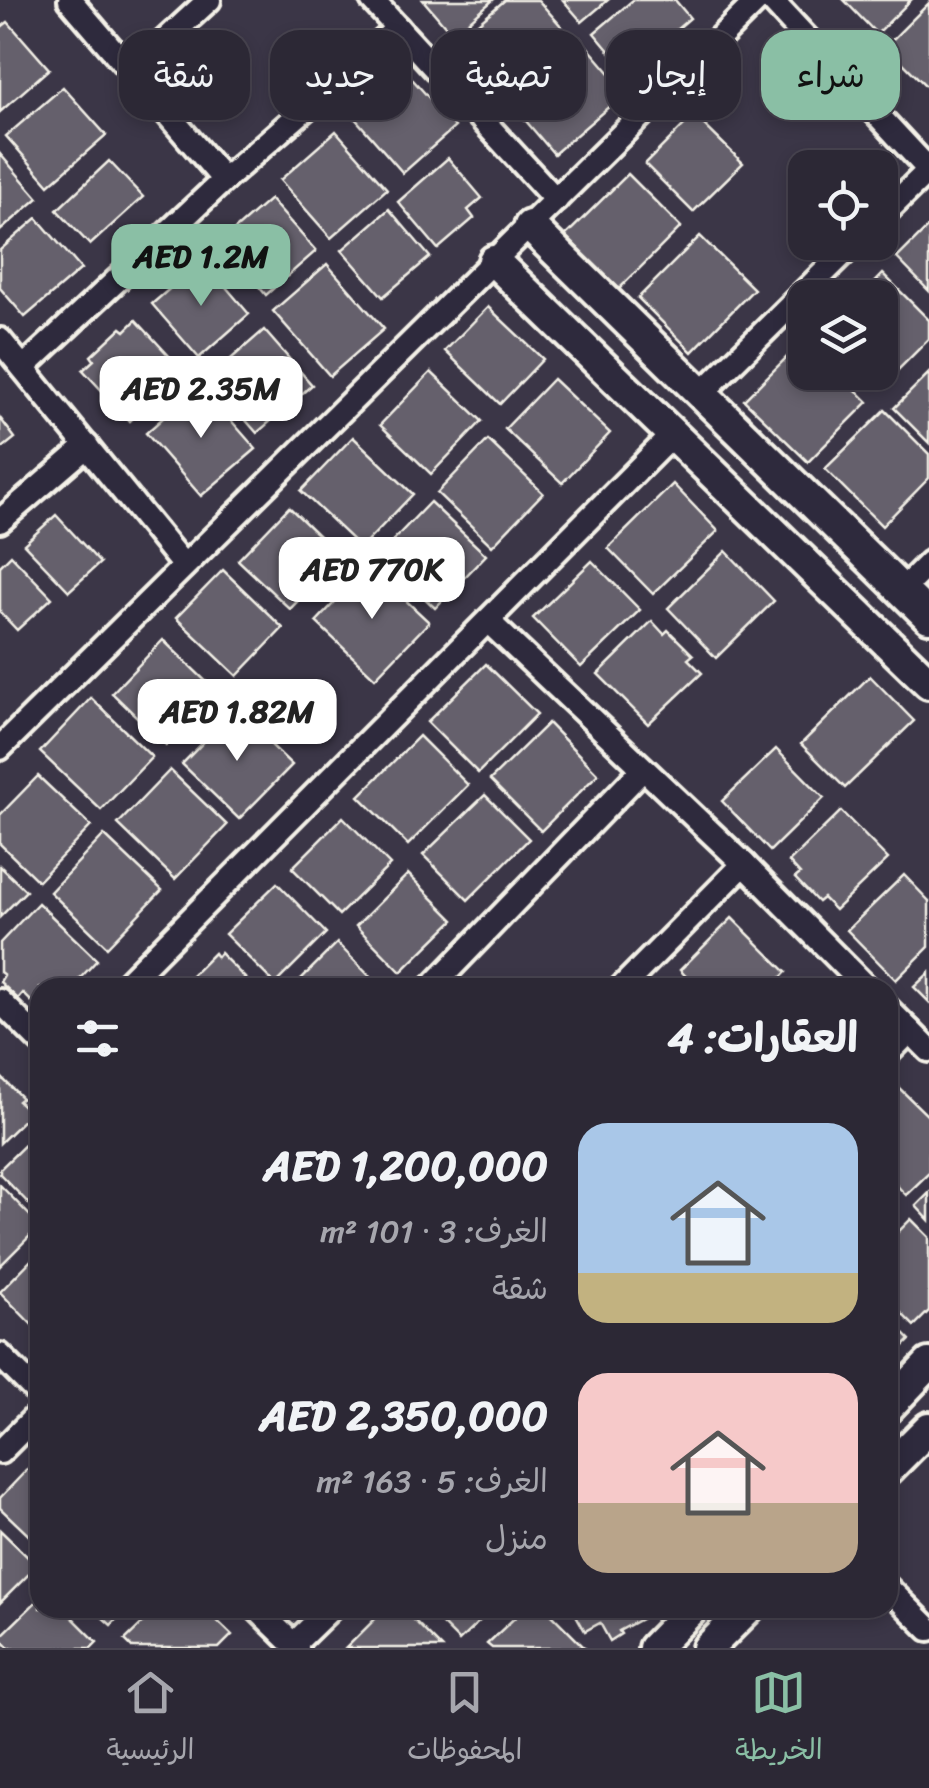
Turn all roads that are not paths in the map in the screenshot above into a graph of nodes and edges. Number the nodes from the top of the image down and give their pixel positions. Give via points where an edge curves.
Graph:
1 (70, 0) edge
2 (209, 0) edge
3 (372, 0) edge
4 (755, 2) edge
5 (398, 28) junction
6 (176, 30) edge
7 (119, 58) edge
8 (172, 120) edge
9 (929, 170) edge
10 (224, 180) junction
11 (556, 200) junction
12 (898, 200) edge
13 (530, 226) junction
14 (494, 260) junction
15 (837, 260) edge
16 (0, 340) edge
17 (23, 368) junction
18 (701, 394) junction
19 (673, 434) junction
20 (87, 446) junction
21 (0, 521) edge
22 (929, 563) edge
23 (184, 566) junction
24 (902, 590) junction
25 (929, 617) edge
26 (488, 621) junction
27 (929, 683) edge
28 (0, 748) edge
29 (643, 768) junction
30 (744, 864) junction
31 (132, 978) edge
32 (440, 978) edge
33 (631, 978) edge
34 (856, 978) edge
35 (0, 1001) edge
36 (898, 1018) edge
37 (30, 1031) edge
38 (910, 1031) junction
39 (898, 1043) edge
40 (929, 1050) edge
41 (0, 1355) edge
42 (929, 1364) edge
43 (30, 1384) edge
44 (898, 1397) edge
45 (30, 1422) edge
46 (929, 1428) edge
47 (0, 1452) edge
48 (898, 1459) edge
49 (898, 1598) edge
50 (266, 1618) edge
51 (321, 1618) edge
52 (683, 1618) edge
53 (738, 1618) edge
54 (929, 1629) edge
55 (295, 1646) edge
56 (654, 1648) edge
57 (708, 1648) edge

1 - 7 street
2 - 6 street
3 - 5 street
4 - 9 street
4 - 11 street
5 - 10 street
5 - 11 street
8 - 10 street
9 - 12 street
10 - 17 street
11 - 13 street
13 - 14 street
13 - 18 street
14 - 19 street
14 - 23 street
15 - 18 street
16 - 17 street
17 - 20 street
18 - 24 street
19 - 26 street
19 - 27 street
20 - 21 street
20 - 23 street
22 - 24 street
23 - 28 street
24 - 25 street
26 - 29 street
26 - 31 street
29 - 30 street
29 - 32 street
30 - 33 street
30 - 34 street
35 - 37 street
36 - 38 street
38 - 39 street
38 - 40 street
41 - 43 street
42 - 44 street
45 - 47 street
46 - 48 street
49 - 54 street
50 - 55 street
51 - 55 street
52 - 56 street
53 - 57 street

